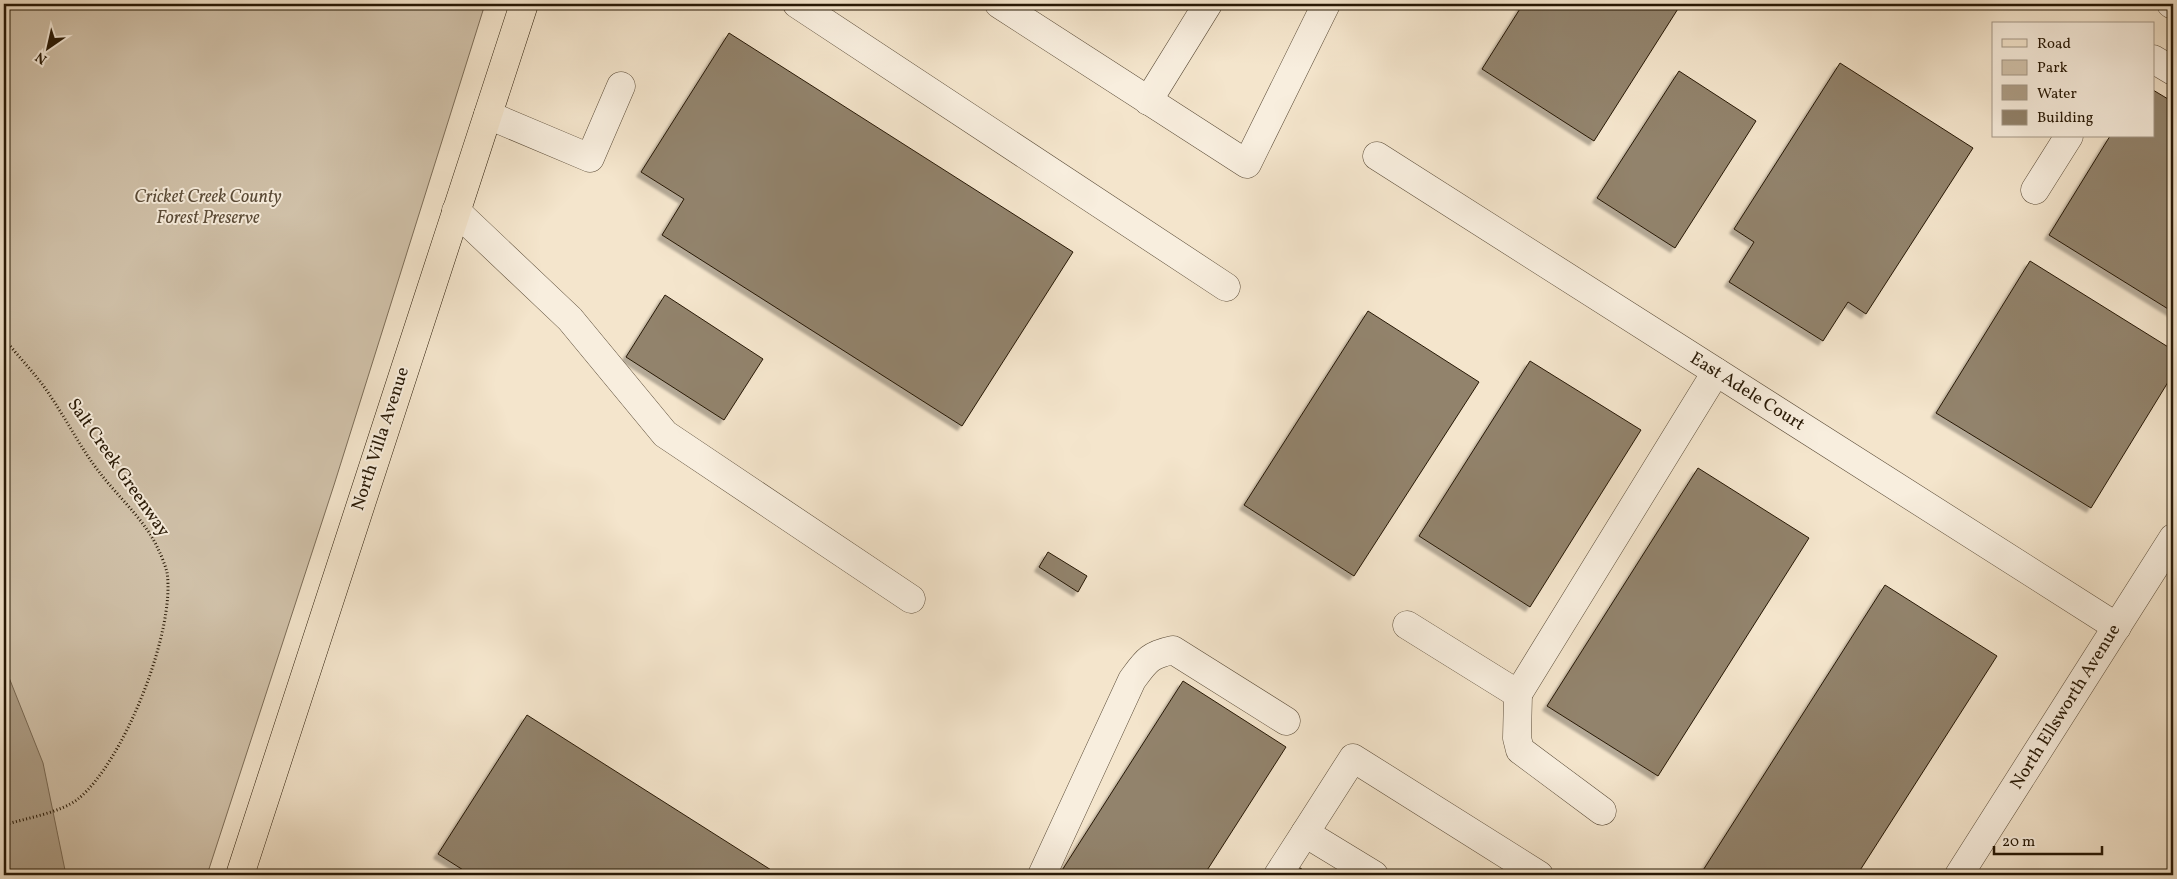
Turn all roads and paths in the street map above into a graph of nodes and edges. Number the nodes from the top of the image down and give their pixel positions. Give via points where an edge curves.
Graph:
1 (524, 4) edge
2 (797, 4) edge
3 (999, 4) edge
4 (1208, 4) edge
5 (1326, 4) edge
6 (2154, 60) edge
7 (2173, 71) edge
8 (621, 86) dead end
9 (1148, 101) junction
10 (488, 115) junction
11 (2068, 138) edge
12 (1377, 156) dead end
13 (2035, 190) dead end
14 (456, 211) junction
15 (1226, 287) dead end
16 (4, 338) edge
17 (1716, 372) junction
18 (2173, 538) edge
19 (911, 599) dead end
20 (1407, 625) dead end
21 (2117, 627) junction
22 (1518, 694) junction
23 (1286, 720) dead end
24 (1602, 811) dead end
25 (4, 825) edge
26 (1305, 833) junction
27 (240, 875) edge
28 (1042, 875) edge
29 (1278, 875) edge
30 (1374, 875) edge
31 (1539, 875) edge
32 (1959, 875) edge

1 - 10 main road, North Villa Avenue
2 - 15 street
3 - 9 street
4 - 9 street
5 - 9 street via 1247,164
6 - 7 street
8 - 10 street via 590,158
10 - 14 main road, North Villa Avenue
11 - 13 street
12 - 17 street, East Adele Court
14 - 19 street via 570,319 665,434
14 - 27 main road, North Villa Avenue
16 - 25 path, Salt Creek Greenway via 50,396 98,471 151,534 166,572 167,596 159,649 137,706 108,763 77,800
17 - 21 street, East Adele Court
17 - 22 street
18 - 21 street, North Ellsworth Avenue
20 - 22 street
21 - 32 street, North Ellsworth Avenue
22 - 24 street via 1516,738 1520,750
23 - 28 street via 1173,650 1155,654 1132,680
26 - 29 street
26 - 30 street
26 - 31 street via 1353,758

